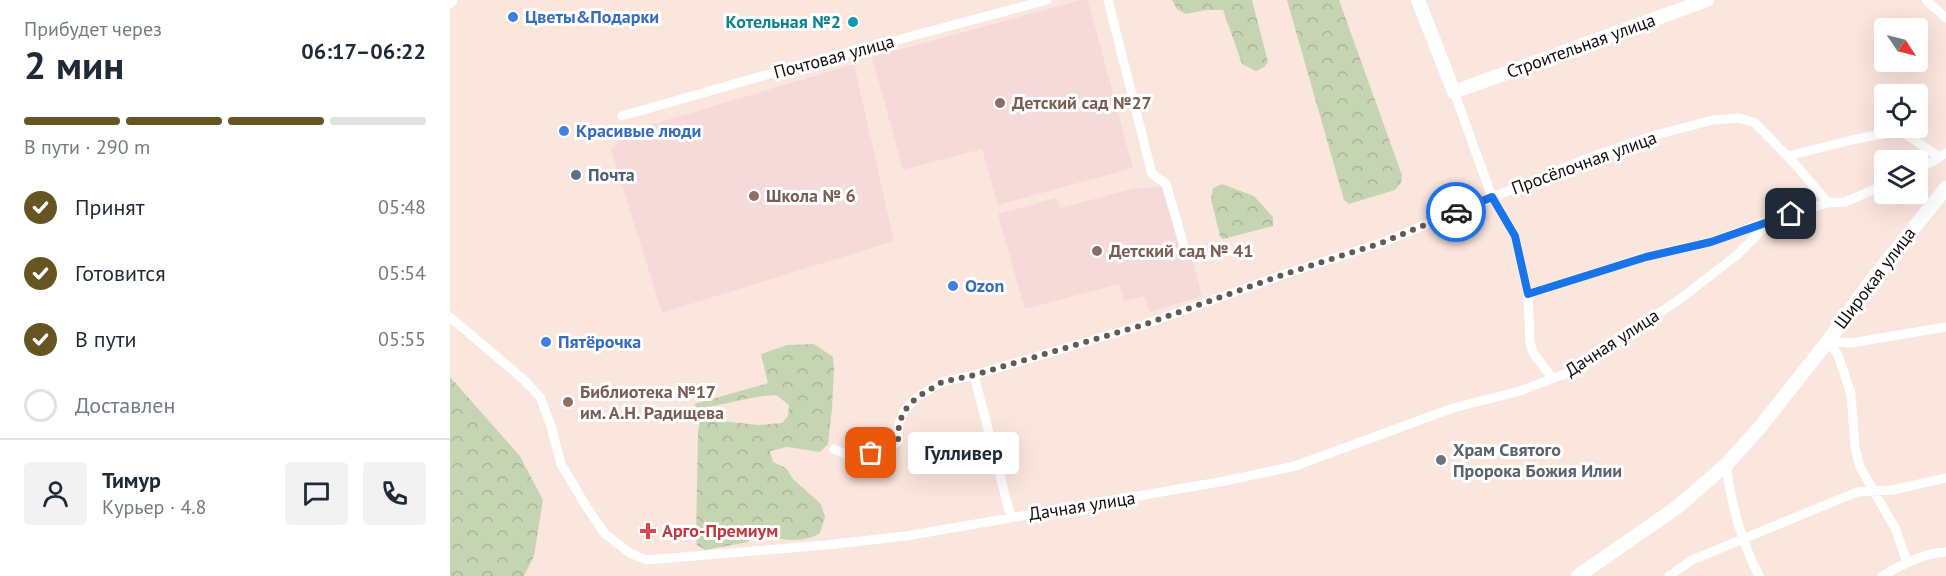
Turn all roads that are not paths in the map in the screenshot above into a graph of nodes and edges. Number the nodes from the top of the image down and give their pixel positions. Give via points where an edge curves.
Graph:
1 (1047, 0) edge
2 (1108, 0) edge
3 (1419, 0) edge
4 (1707, 0) edge
5 (1926, 0) edge
6 (1946, 18) edge
7 (1454, 92) junction
8 (622, 116) dead end
9 (1943, 155) edge
10 (1788, 156) junction
11 (1928, 163) edge
12 (1946, 188) edge
13 (1874, 189) edge
14 (1492, 197) junction
15 (1828, 203) junction
16 (1773, 219) junction
17 (1184, 246) dead end
18 (1528, 294) junction
19 (450, 317) edge
20 (1946, 327) edge
21 (1828, 341) junction
22 (974, 375) junction
23 (1553, 379) junction
24 (834, 449) dead end
25 (1726, 465) junction
26 (1946, 478) edge
27 (1873, 489) junction
28 (1011, 518) junction
29 (1743, 539) junction
30 (1946, 552) edge
31 (1907, 562) junction
32 (1578, 576) edge
33 (1669, 576) edge
34 (1759, 576) edge
35 (1882, 576) edge

1 - 8 street, Почтовая улица
2 - 17 street via 1152,174 1166,184
3 - 7 street
4 - 7 street, Строительная улица
5 - 6 street
7 - 14 street
9 - 10 street via 1901,131
9 - 11 street
10 - 14 street, Просёлочная улица via 1755,123 1739,118 1713,120 1652,136
10 - 15 street, Просёлочная улица
12 - 21 street, Широкая улица
13 - 15 street via 1845,202
14 - 18 street via 1515,236
14 - 22 street, Просёлочная улица via 1381,243 1143,325
15 - 16 street
16 - 18 street via 1711,242 1646,257
16 - 23 street, Дачная улица via 1737,255 1680,299 1575,370
18 - 23 street via 1533,353
19 - 28 street, Дачная улица via 540,397 561,464 586,506 605,534 647,560 906,536
20 - 21 street via 1851,343
21 - 25 street, Широкая улица
21 - 27 street via 1846,376 1854,415 1855,447 1860,467
22 - 24 street, Просёлочная улица via 942,382 916,398 904,411 898,441 890,448 852,457
22 - 28 street
23 - 28 street, Дачная улица via 1453,408 1295,465 1215,483
25 - 29 street
25 - 32 street, Широкая улица via 1676,508
26 - 27 street via 1893,490
27 - 29 street
27 - 31 street via 1895,528
29 - 33 street via 1692,560
29 - 34 street
30 - 31 street
31 - 35 street

